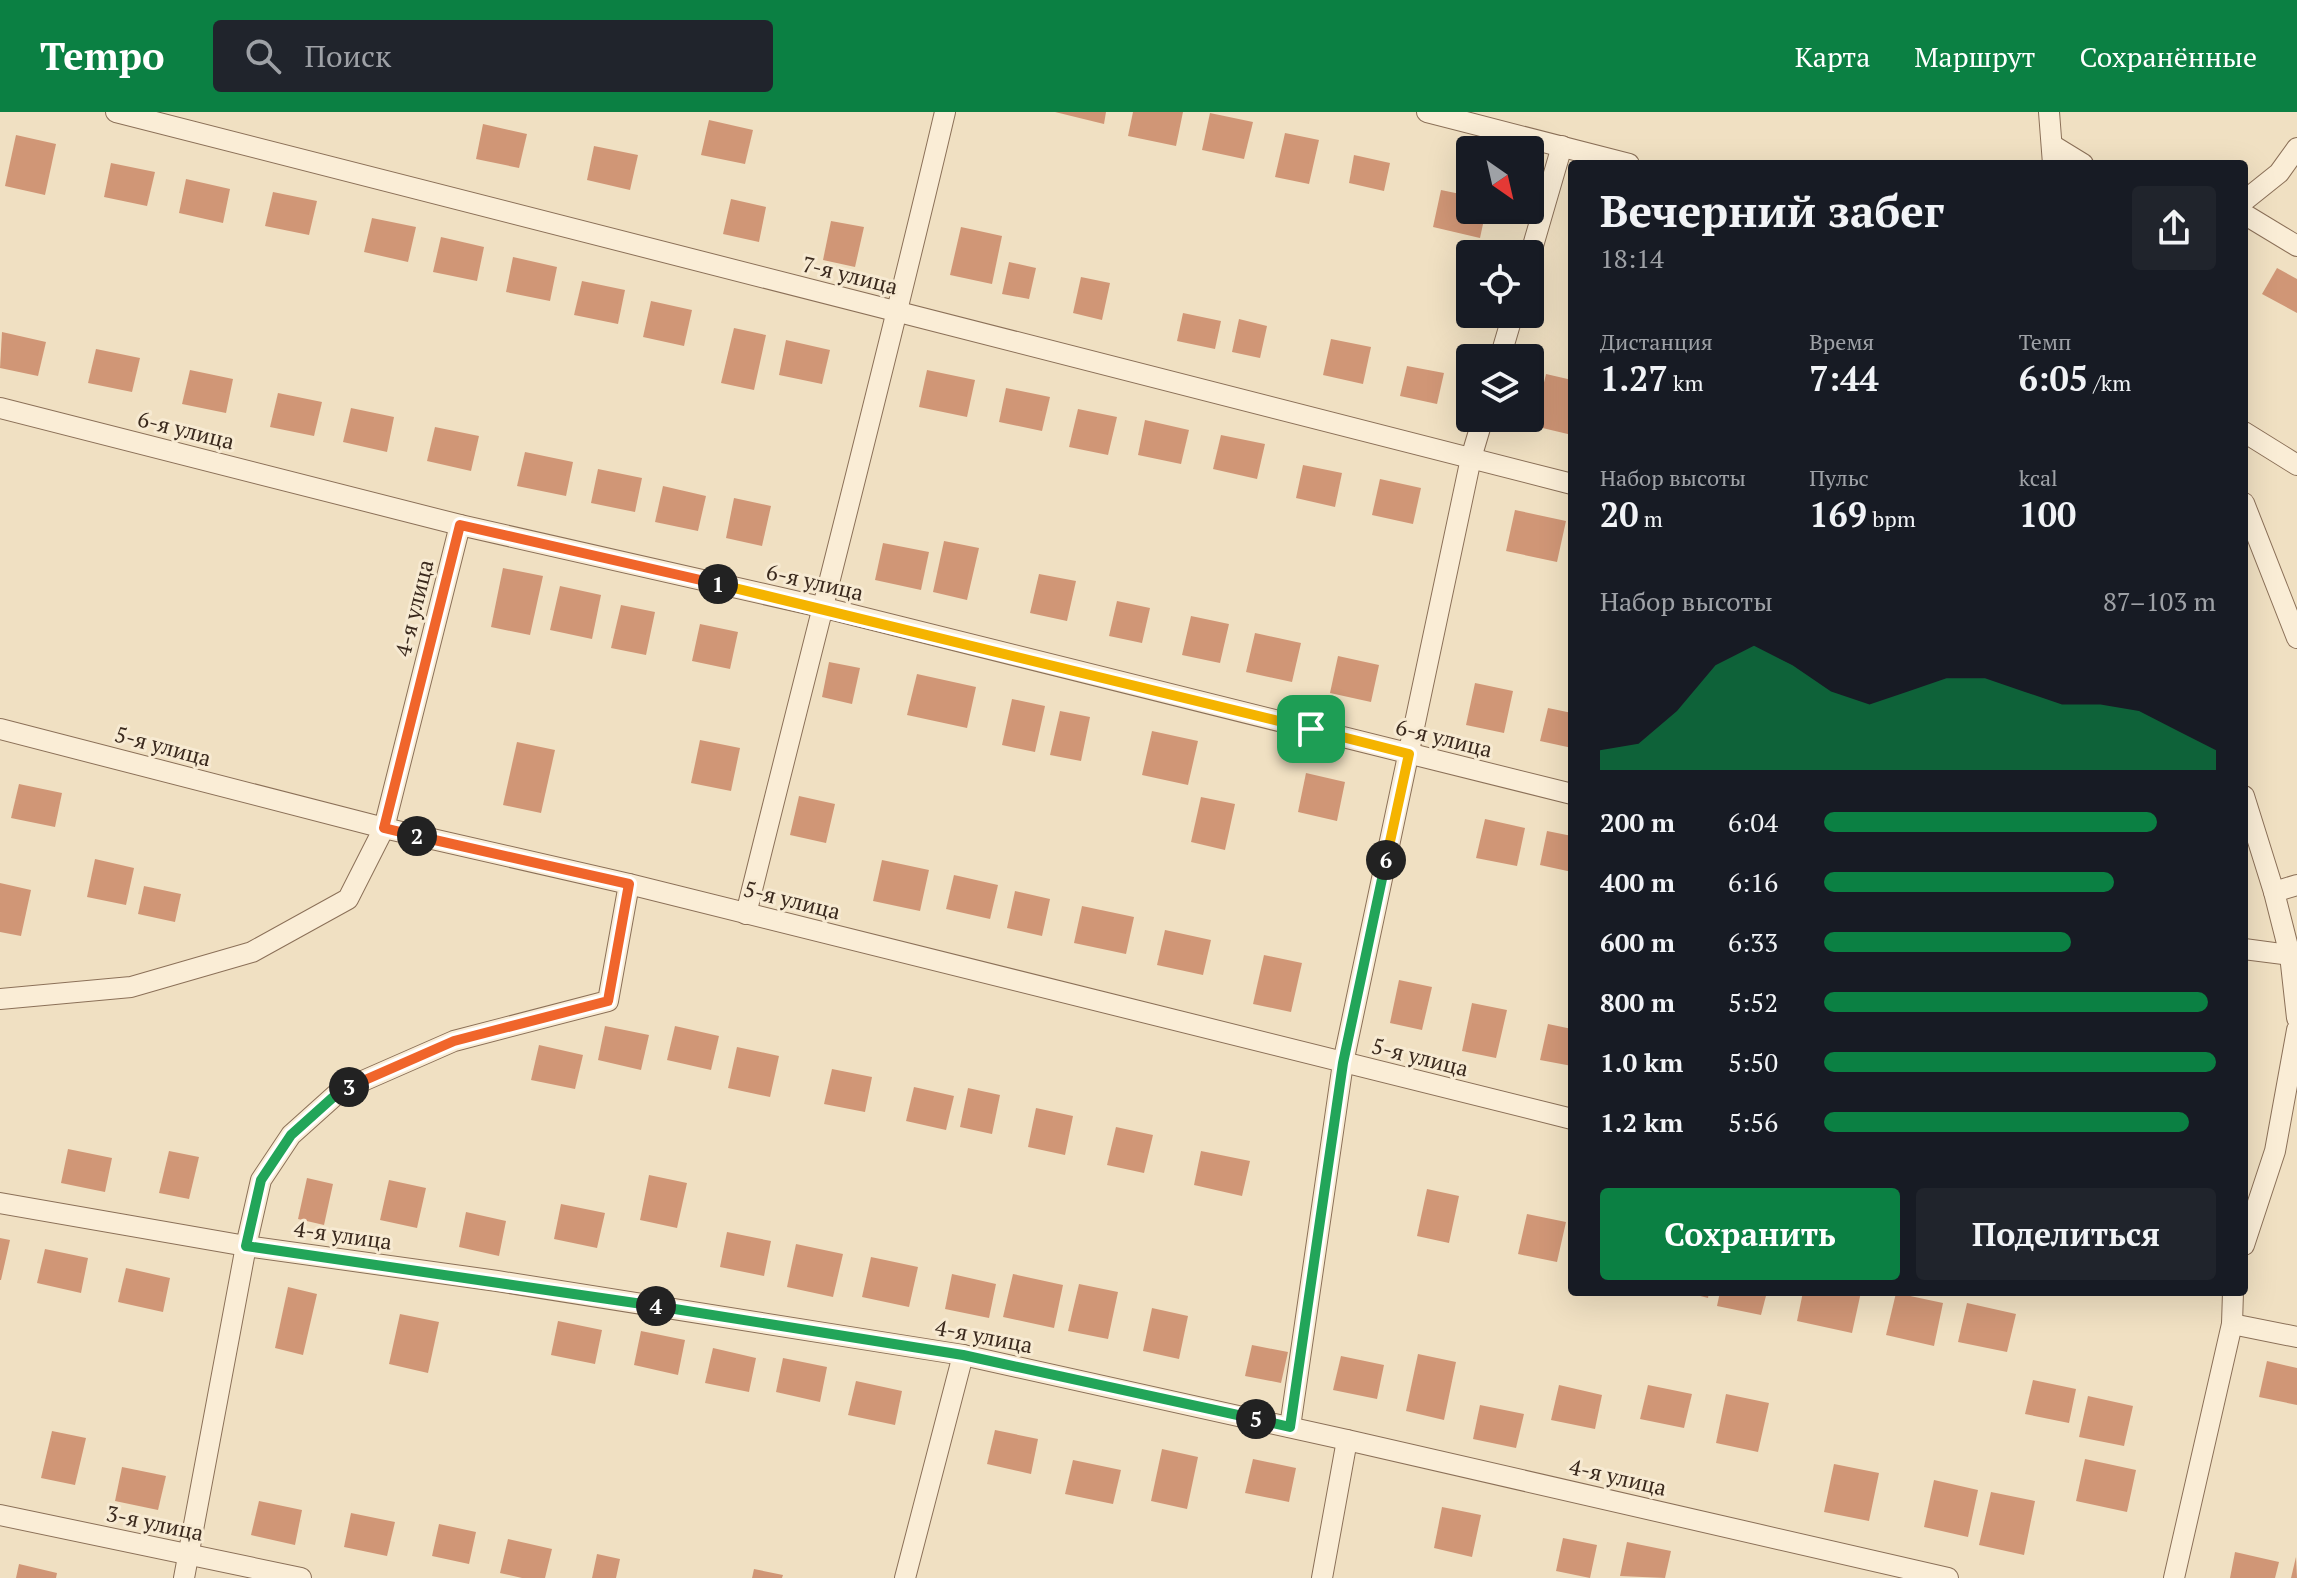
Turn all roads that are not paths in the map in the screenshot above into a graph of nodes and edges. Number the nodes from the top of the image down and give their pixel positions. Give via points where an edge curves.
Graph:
1 (116, 112) edge
2 (945, 112) edge
3 (1427, 112) edge
4 (2049, 112) edge
5 (1562, 146) junction
6 (2297, 148) edge
7 (2052, 155) edge
8 (1614, 160) edge
9 (2248, 198) edge
10 (2248, 216) edge
11 (1535, 240) edge
12 (2297, 246) edge
13 (898, 312) junction
14 (0, 408) edge
15 (1479, 432) edge
16 (2248, 434) edge
17 (1471, 458) junction
18 (2297, 465) edge
19 (1568, 483) edge
20 (2248, 513) edge
21 (460, 525) junction
22 (821, 607) junction
23 (2297, 638) edge
24 (0, 729) edge
25 (1409, 754) junction
26 (1568, 793) edge
27 (2248, 809) edge
28 (384, 828) junction
29 (629, 884) junction
30 (2297, 885) edge
31 (2274, 892) junction
32 (746, 914) junction
33 (2248, 950) edge
34 (2290, 955) junction
35 (0, 999) edge
36 (2297, 1018) edge
37 (2297, 1030) edge
38 (1343, 1063) junction
39 (1568, 1118) edge
40 (0, 1203) edge
41 (2248, 1233) edge
42 (246, 1246) junction
43 (2233, 1296) edge
44 (2232, 1324) junction
45 (2297, 1337) edge
46 (963, 1355) junction
47 (1290, 1427) junction
48 (1347, 1440) junction
49 (0, 1515) edge
50 (188, 1555) junction
51 (184, 1578) edge
52 (301, 1578) edge
53 (905, 1578) edge
54 (1322, 1578) edge
55 (1948, 1578) edge
56 (2174, 1578) edge

1 - 13 street, 7-я улица
2 - 13 street
3 - 5 street
4 - 7 street
5 - 8 street
5 - 11 street
6 - 9 street via 2279,173
10 - 12 street
13 - 17 street, 7-я улица
13 - 22 street
14 - 21 street, 6-я улица
15 - 17 street
16 - 18 street
17 - 19 street, 7-я улица
17 - 25 street
20 - 23 street
21 - 22 street, 6-я улица
21 - 28 street, 4-я улица
22 - 25 street, 6-я улица
22 - 32 street
24 - 28 street, 5-я улица
25 - 26 street, 6-я улица
25 - 38 street
27 - 31 street
28 - 29 street, 5-я улица
28 - 35 street, 4-я улица via 348,899 252,952 131,987
29 - 32 street, 5-я улица
29 - 42 street via 608,1001 454,1041 340,1091 291,1135 261,1180
30 - 31 street
31 - 34 street
32 - 38 street, 5-я улица
33 - 34 street
34 - 36 street
37 - 41 street via 2275,1151
38 - 39 street, 5-я улица
38 - 47 street
40 - 42 street, 4-я улица
42 - 46 street, 4-я улица
42 - 50 street
43 - 44 street
44 - 45 street
44 - 56 street
46 - 47 street, 4-я улица
46 - 53 street
47 - 48 street, 4-я улица
48 - 54 street
48 - 55 street, 4-я улица
49 - 50 street, 3-я улица
50 - 51 street
50 - 52 street, 3-я улица

